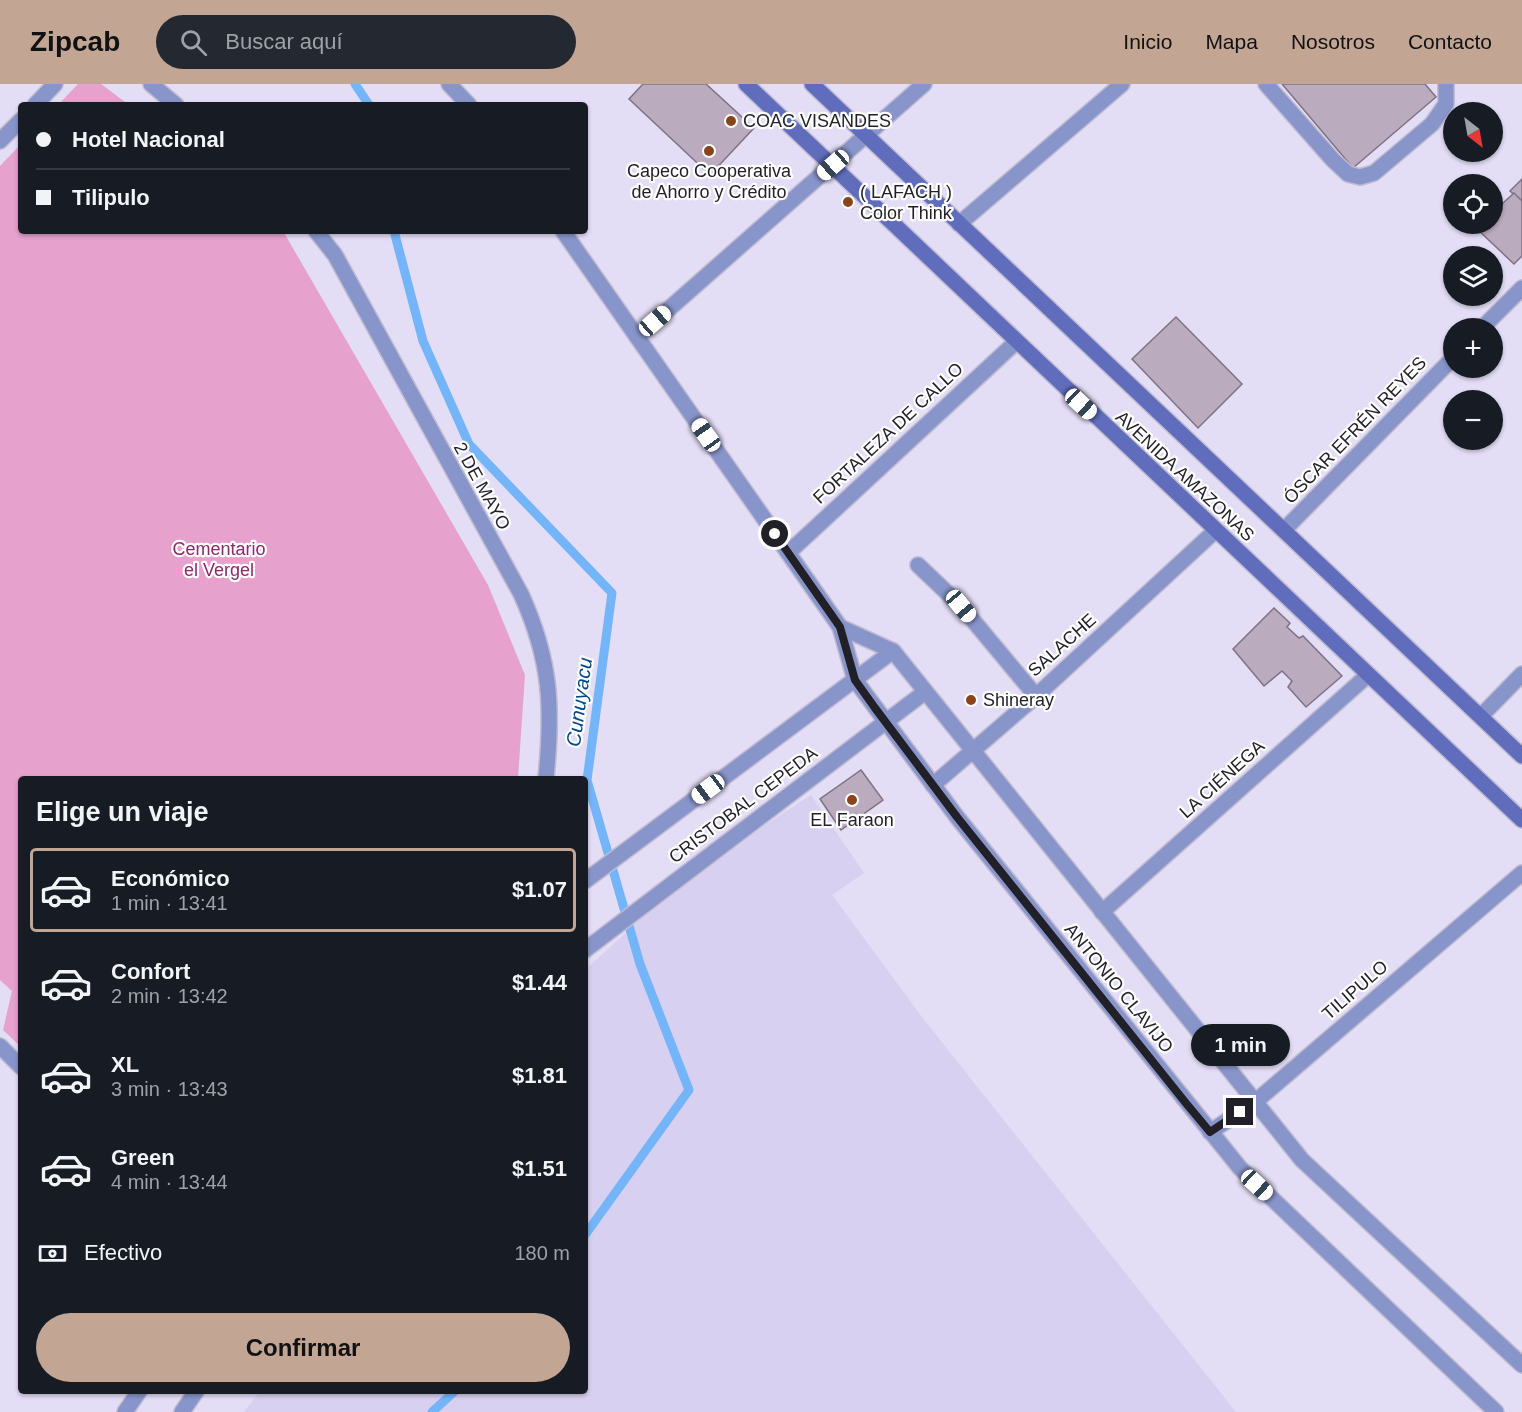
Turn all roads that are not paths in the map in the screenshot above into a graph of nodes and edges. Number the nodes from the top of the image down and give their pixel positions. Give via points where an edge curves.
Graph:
1 (56, 84) edge
2 (151, 84) edge
3 (449, 84) edge
4 (746, 84) edge
5 (812, 84) edge
6 (924, 84) edge
7 (1122, 84) edge
8 (1266, 84) edge
9 (1446, 84) edge
10 (38, 102) edge
11 (172, 102) edge
12 (466, 102) edge
13 (18, 123) edge
14 (866, 135) junction
15 (0, 141) edge
16 (833, 165) junction
17 (959, 224) junction
18 (318, 234) edge
19 (565, 234) edge
20 (1522, 288) edge
21 (1492, 318) edge
22 (638, 337) junction
23 (1016, 342) junction
24 (1443, 368) edge
25 (1284, 530) junction
26 (1215, 531) junction
27 (788, 553) junction
28 (918, 565) dead end
29 (840, 627) junction
30 (892, 651) junction
31 (1522, 674) edge
32 (1368, 675) junction
33 (855, 680) junction
34 (925, 692) junction
35 (1036, 696) junction
36 (1481, 716) junction
37 (885, 722) junction
38 (972, 752) junction
39 (1522, 756) edge
40 (546, 776) edge
41 (933, 785) junction
42 (1522, 820) edge
43 (1522, 873) edge
44 (588, 879) edge
45 (1101, 912) junction
46 (588, 948) edge
47 (0, 1046) edge
48 (18, 1064) edge
49 (1255, 1102) junction
50 (1210, 1132) junction
51 (1522, 1365) edge
52 (137, 1394) edge
53 (194, 1394) edge
54 (125, 1412) edge
55 (182, 1412) edge
56 (1496, 1412) edge

1 - 10 street
2 - 11 street
3 - 12 street
4 - 16 main road, AVENIDA AMAZONAS
5 - 14 main road, AVENIDA AMAZONAS
6 - 14 street
7 - 17 street
8 - 9 street via 1333,160 1348,174 1360,177 1374,173 1432,124 1446,104
13 - 15 street
14 - 16 street
14 - 17 main road, AVENIDA AMAZONAS
16 - 22 street
16 - 23 main road, AVENIDA AMAZONAS
17 - 25 main road, AVENIDA AMAZONAS
18 - 40 street, 2 DE MAYO via 335,255 537,630 549,696
19 - 22 street, ANTONIO CLAVIJO
20 - 21 street
22 - 27 street, ANTONIO CLAVIJO
23 - 26 main road, AVENIDA AMAZONAS
23 - 27 street, FORTALEZA DE CALLO
24 - 25 street, ÓSCAR EFRÉN REYES
25 - 36 main road, AVENIDA AMAZONAS
26 - 32 main road, AVENIDA AMAZONAS
26 - 35 street, SALACHE
27 - 29 street, ANTONIO CLAVIJO
28 - 35 street via 961,606
29 - 30 street, ANTONIO CLAVIJO
29 - 33 street, ANTONIO CLAVIJO
30 - 33 street, CRISTOBAL CEPEDA
30 - 34 street, ANTONIO CLAVIJO
31 - 36 street
32 - 42 main road, AVENIDA AMAZONAS
32 - 45 street, LA CIÉNEGA
33 - 37 street, ANTONIO CLAVIJO
33 - 44 street, CRISTOBAL CEPEDA
34 - 37 street, CRISTOBAL CEPEDA
34 - 38 street, ANTONIO CLAVIJO
35 - 38 street, SALACHE
36 - 39 main road, AVENIDA AMAZONAS
37 - 41 street, ANTONIO CLAVIJO
37 - 46 street, CRISTOBAL CEPEDA
38 - 41 street, SALACHE
38 - 45 street, ANTONIO CLAVIJO
41 - 50 street, ANTONIO CLAVIJO
43 - 49 street, TILIPULO
45 - 49 street, ANTONIO CLAVIJO
47 - 48 street
49 - 50 street, TILIPULO
49 - 51 street, ANTONIO CLAVIJO via 1302,1160
50 - 56 street, ANTONIO CLAVIJO via 1240,1168
52 - 54 street
53 - 55 street

